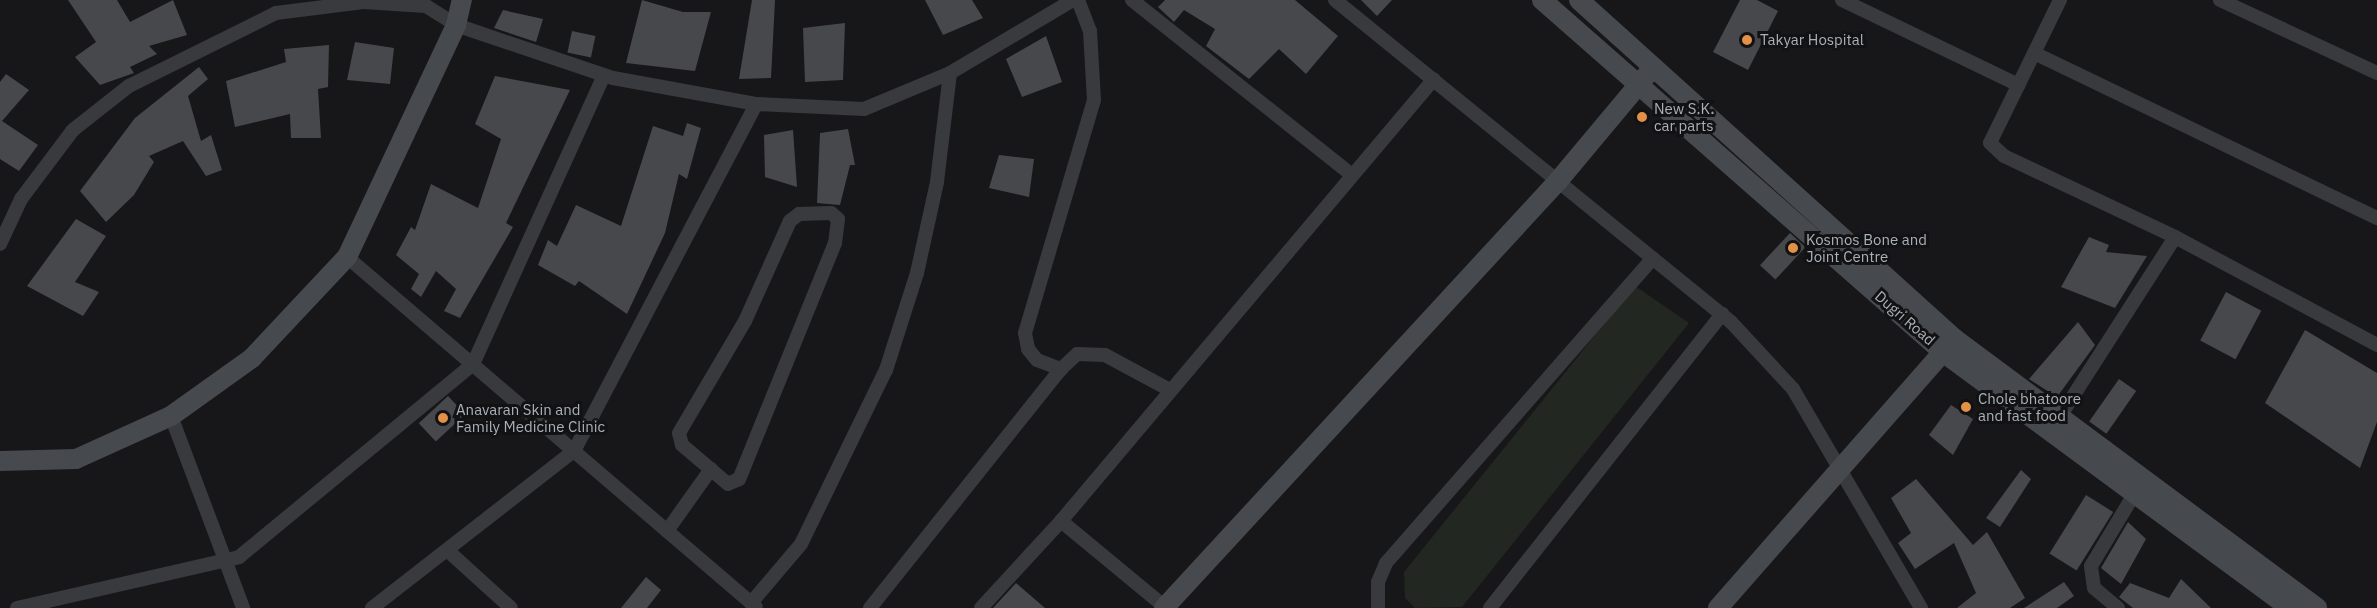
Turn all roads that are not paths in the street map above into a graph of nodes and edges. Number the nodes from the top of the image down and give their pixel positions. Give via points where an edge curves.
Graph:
1 (462, 0) edge
2 (1073, 0) edge
3 (1078, 0) edge
4 (1132, 0) edge
5 (1335, 0) edge
6 (1542, 0) edge
7 (1579, 0) edge
8 (1842, 0) edge
9 (2060, 0) edge
10 (2220, 0) edge
11 (456, 25) junction
12 (2034, 53) junction
13 (1655, 66) junction
14 (950, 73) junction
15 (2377, 73) edge
16 (604, 75) junction
17 (1434, 79) junction
18 (1641, 82) junction
19 (2019, 85) junction
20 (756, 104) junction
21 (1352, 175) junction
22 (1558, 181) junction
23 (2377, 218) edge
24 (2175, 237) junction
25 (0, 244) edge
26 (347, 257) junction
27 (1653, 258) junction
28 (1722, 314) junction
29 (2377, 345) edge
30 (1949, 346) junction
31 (473, 364) junction
32 (1060, 369) junction
33 (1170, 390) junction
34 (171, 416) junction
35 (2060, 418) junction
36 (574, 451) junction
37 (0, 461) edge
38 (711, 469) junction
39 (1843, 471) junction
40 (2133, 496) junction
41 (1061, 521) junction
42 (667, 531) junction
43 (447, 550) junction
44 (225, 561) junction
45 (754, 605) edge
46 (377, 606) edge
47 (1917, 606) edge
48 (17, 608) edge
49 (243, 608) edge
50 (511, 608) edge
51 (870, 608) edge
52 (981, 608) edge
53 (1165, 608) edge
54 (1378, 608) edge
55 (1490, 608) edge
56 (1718, 608) edge
57 (2118, 608) edge
58 (2290, 608) edge
59 (2317, 608) edge

1 - 11 street
2 - 14 street
3 - 32 street via 1090,31 1094,100 1025,333 1037,360
4 - 21 street
5 - 17 street
6 - 18 street, Dugri Road
7 - 13 street, Dugri Road
8 - 19 street
9 - 12 street
10 - 15 street
11 - 16 street
11 - 25 street via 426,6 363,2 276,13 200,46 129,86 73,130 21,199
11 - 26 street
12 - 19 street
12 - 23 street
13 - 18 street
13 - 30 street, Dugri Road
14 - 20 street via 864,109
14 - 45 street via 937,182 917,273 886,370 801,544
16 - 20 street
16 - 31 street
17 - 21 street
17 - 22 street
18 - 22 street
18 - 30 street, Dugri Road
19 - 24 street via 1990,143 2004,156
20 - 36 street
21 - 33 street
22 - 27 street
22 - 53 street
24 - 29 street
24 - 35 street
26 - 31 street
26 - 34 street via 252,358
27 - 28 street
27 - 54 street via 1386,563 1378,582
28 - 39 street via 1793,389
28 - 55 street
30 - 35 street, Dugri Road
30 - 39 street
30 - 40 street, Dugri Road
31 - 36 street
31 - 44 street via 239,557
32 - 33 street via 1077,354 1097,354
32 - 51 street
33 - 41 street
34 - 37 street via 76,459
34 - 44 street
35 - 59 street, Dugri Road
36 - 42 street
36 - 43 street
38 - 38 street via 682,445 679,433 745,321 790,221 799,214 831,213 838,219 835,243 739,479 728,484
38 - 42 street
39 - 47 street
39 - 56 street
40 - 57 street via 2091,566 2094,588
40 - 58 street, Dugri Road
41 - 52 street
41 - 53 street
42 - 45 street
43 - 46 street
43 - 50 street
44 - 48 street
44 - 49 street

